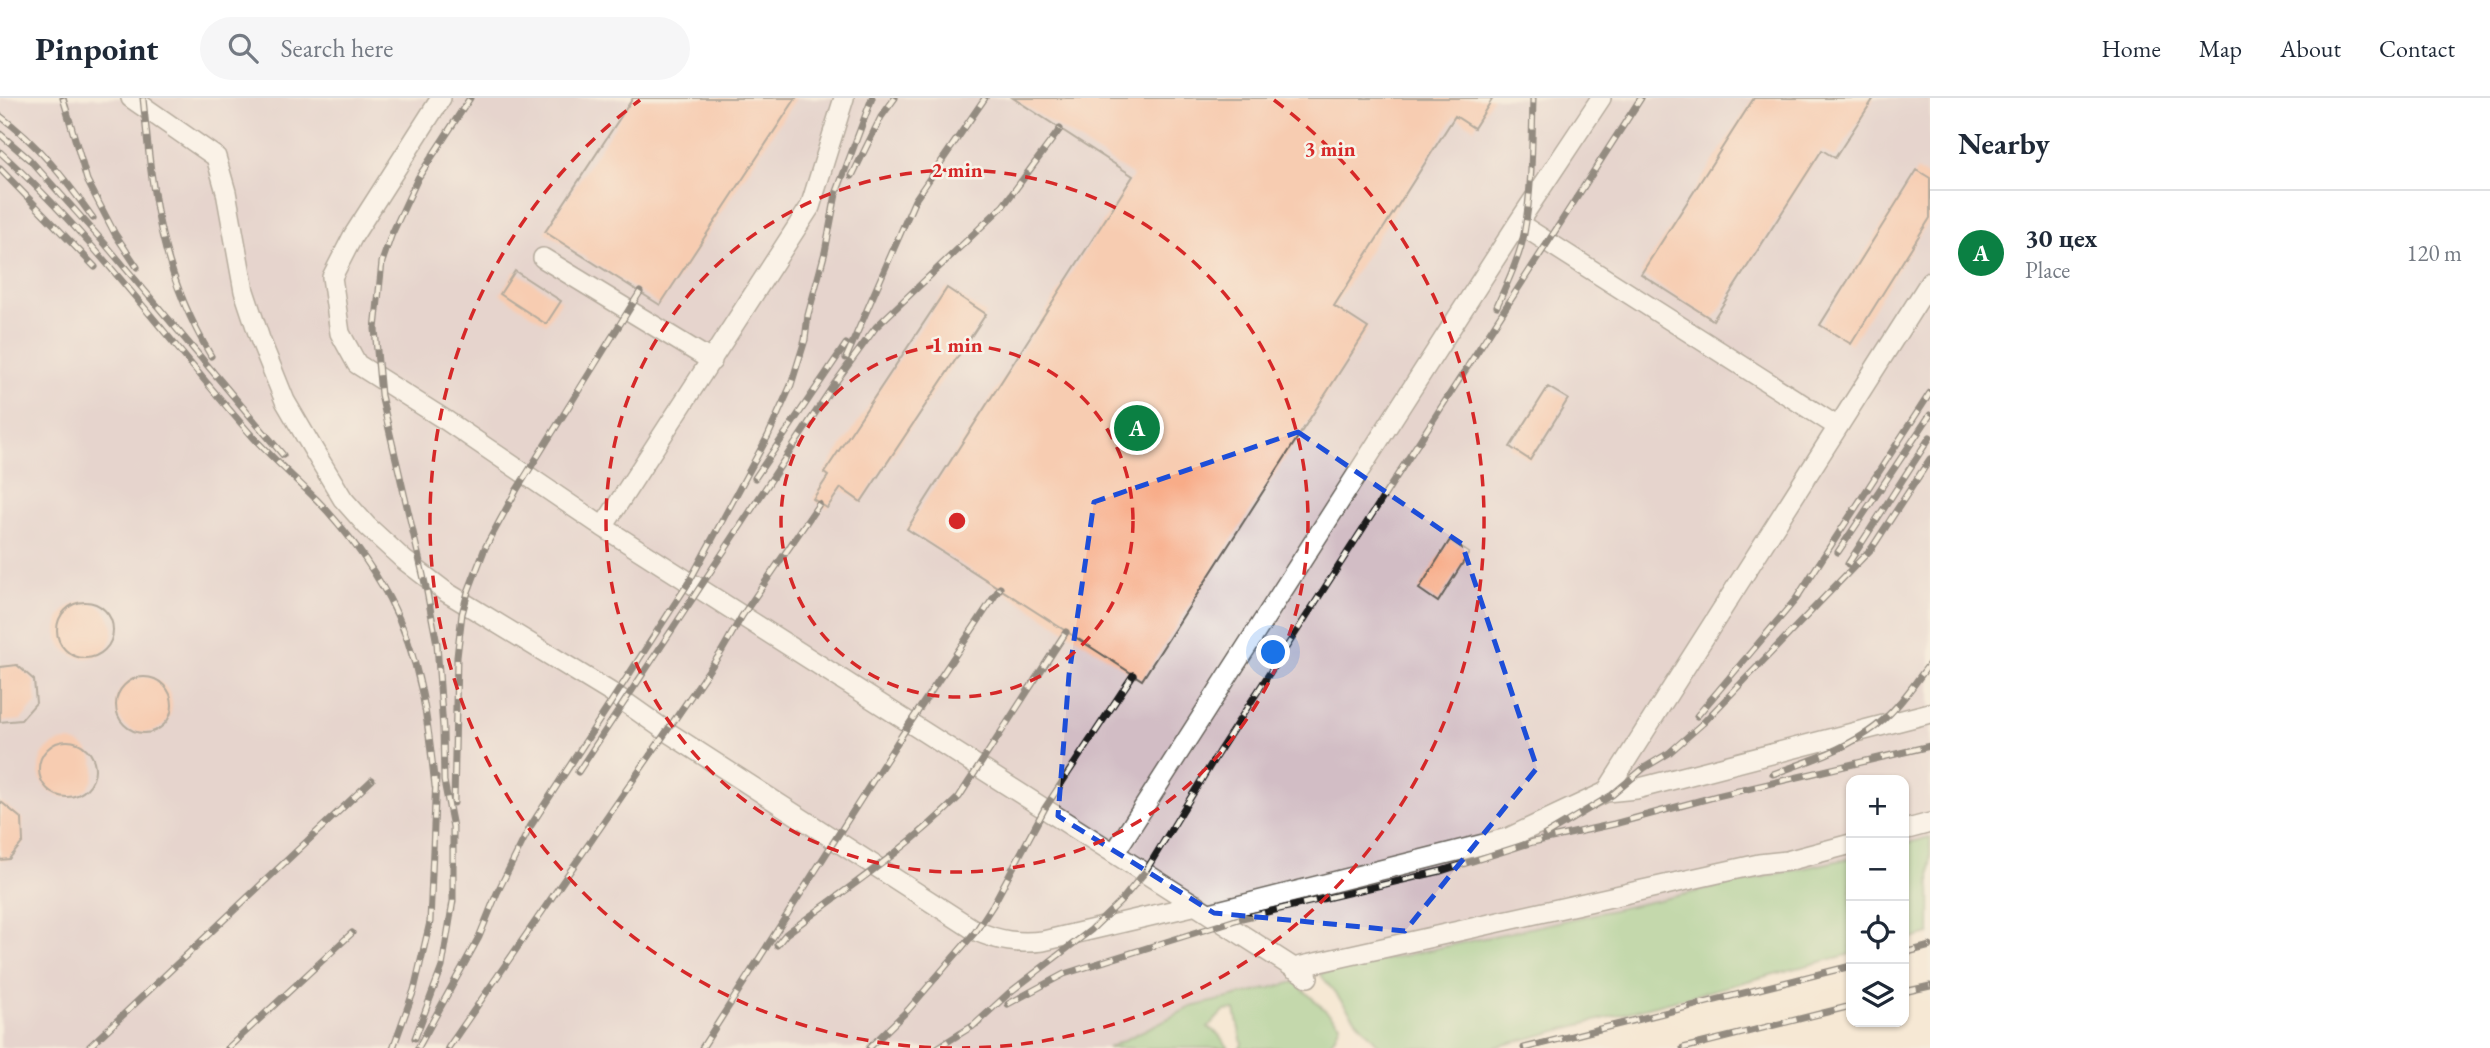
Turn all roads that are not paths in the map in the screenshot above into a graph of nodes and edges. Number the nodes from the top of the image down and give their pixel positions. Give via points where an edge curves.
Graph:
1 (131, 98) edge
2 (442, 98) edge
3 (844, 98) edge
4 (1601, 98) edge
5 (1518, 223) junction
6 (543, 258) dead end
7 (1930, 282) edge
8 (712, 361) junction
9 (1838, 427) junction
10 (603, 527) junction
11 (1930, 713) edge
12 (1605, 792) junction
13 (1930, 823) edge
14 (1909, 829) edge
15 (1846, 845) edge
16 (1115, 852) junction
17 (1204, 909) junction

1 - 17 lane via 216,156 244,291 285,401 343,499 404,560 446,592 615,695 876,868 999,941 1043,941
2 - 10 lane via 353,236 332,277 340,333 357,364
3 - 8 lane via 810,207
4 - 5 lane
5 - 9 lane
5 - 16 lane
6 - 8 lane
7 - 9 lane
8 - 10 lane
9 - 12 lane
10 - 16 lane
11 - 12 lane via 1636,789
12 - 17 lane via 1508,838
13 - 14 lane
15 - 17 lane via 1301,972
16 - 17 lane

